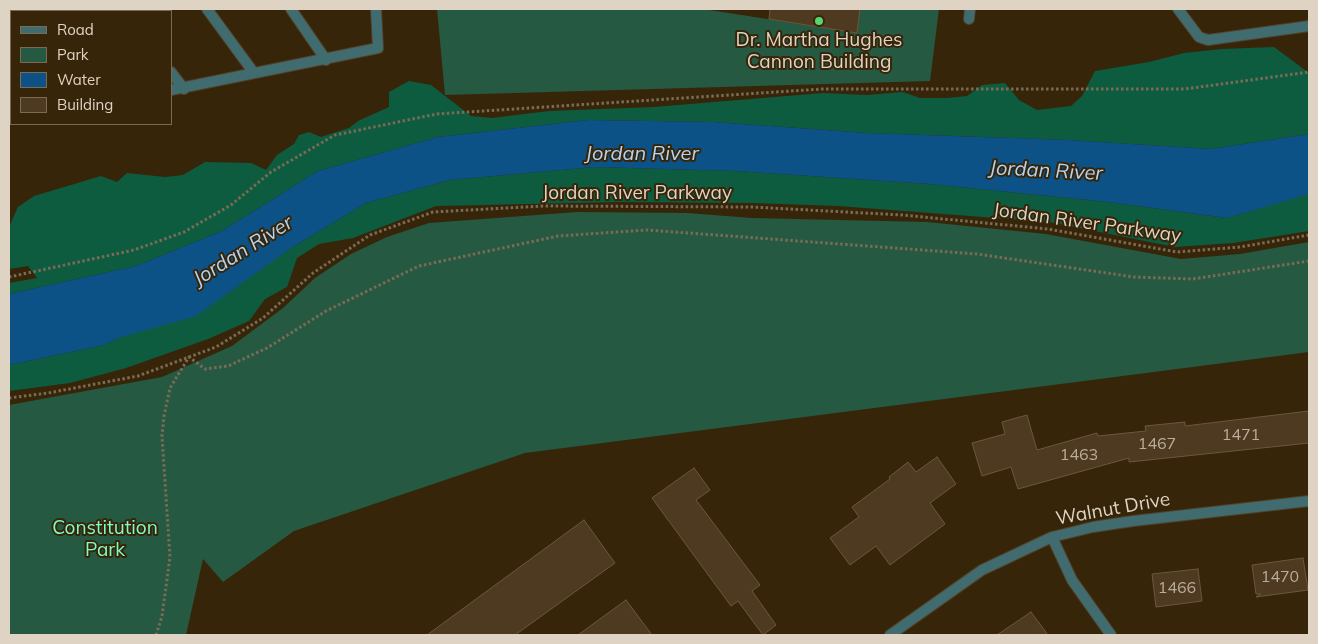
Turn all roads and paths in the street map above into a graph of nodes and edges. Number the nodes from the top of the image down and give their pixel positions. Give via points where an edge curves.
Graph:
1 (207, 9) edge
2 (291, 9) edge
3 (376, 9) edge
4 (1178, 9) edge
5 (1309, 26) edge
6 (326, 60) junction
7 (1309, 72) edge
8 (172, 73) edge
9 (254, 74) junction
10 (184, 89) junction
11 (172, 90) edge
12 (1309, 235) edge
13 (1309, 261) edge
14 (9, 276) edge
15 (189, 357) junction
16 (9, 398) edge
17 (1309, 501) edge
18 (1052, 537) junction
19 (156, 635) edge
20 (890, 635) edge
21 (1111, 635) edge

1 - 9 street
2 - 6 street
3 - 6 street via 378,48
4 - 5 street via 1199,37 1208,40
6 - 9 street
7 - 14 path via 1185,90 822,89 437,114 335,135 271,172 231,205 184,232 134,250
8 - 10 street
9 - 10 street
10 - 11 street
12 - 15 path, Jordan River Parkway via 1240,247 1177,252 1048,229 902,215 732,207 543,206 432,212 370,235 313,272 263,318 216,347
13 - 15 path via 1193,279 1134,278 977,254 838,242 647,230 558,236 419,266 326,311 267,348 228,366 205,369
15 - 16 path, Jordan River Parkway via 138,376
15 - 19 path via 170,388 164,416 162,436 170,557 162,616
17 - 18 street, Walnut Drive via 1133,521
18 - 20 street, Walnut Drive via 982,570
18 - 21 street via 1082,596

